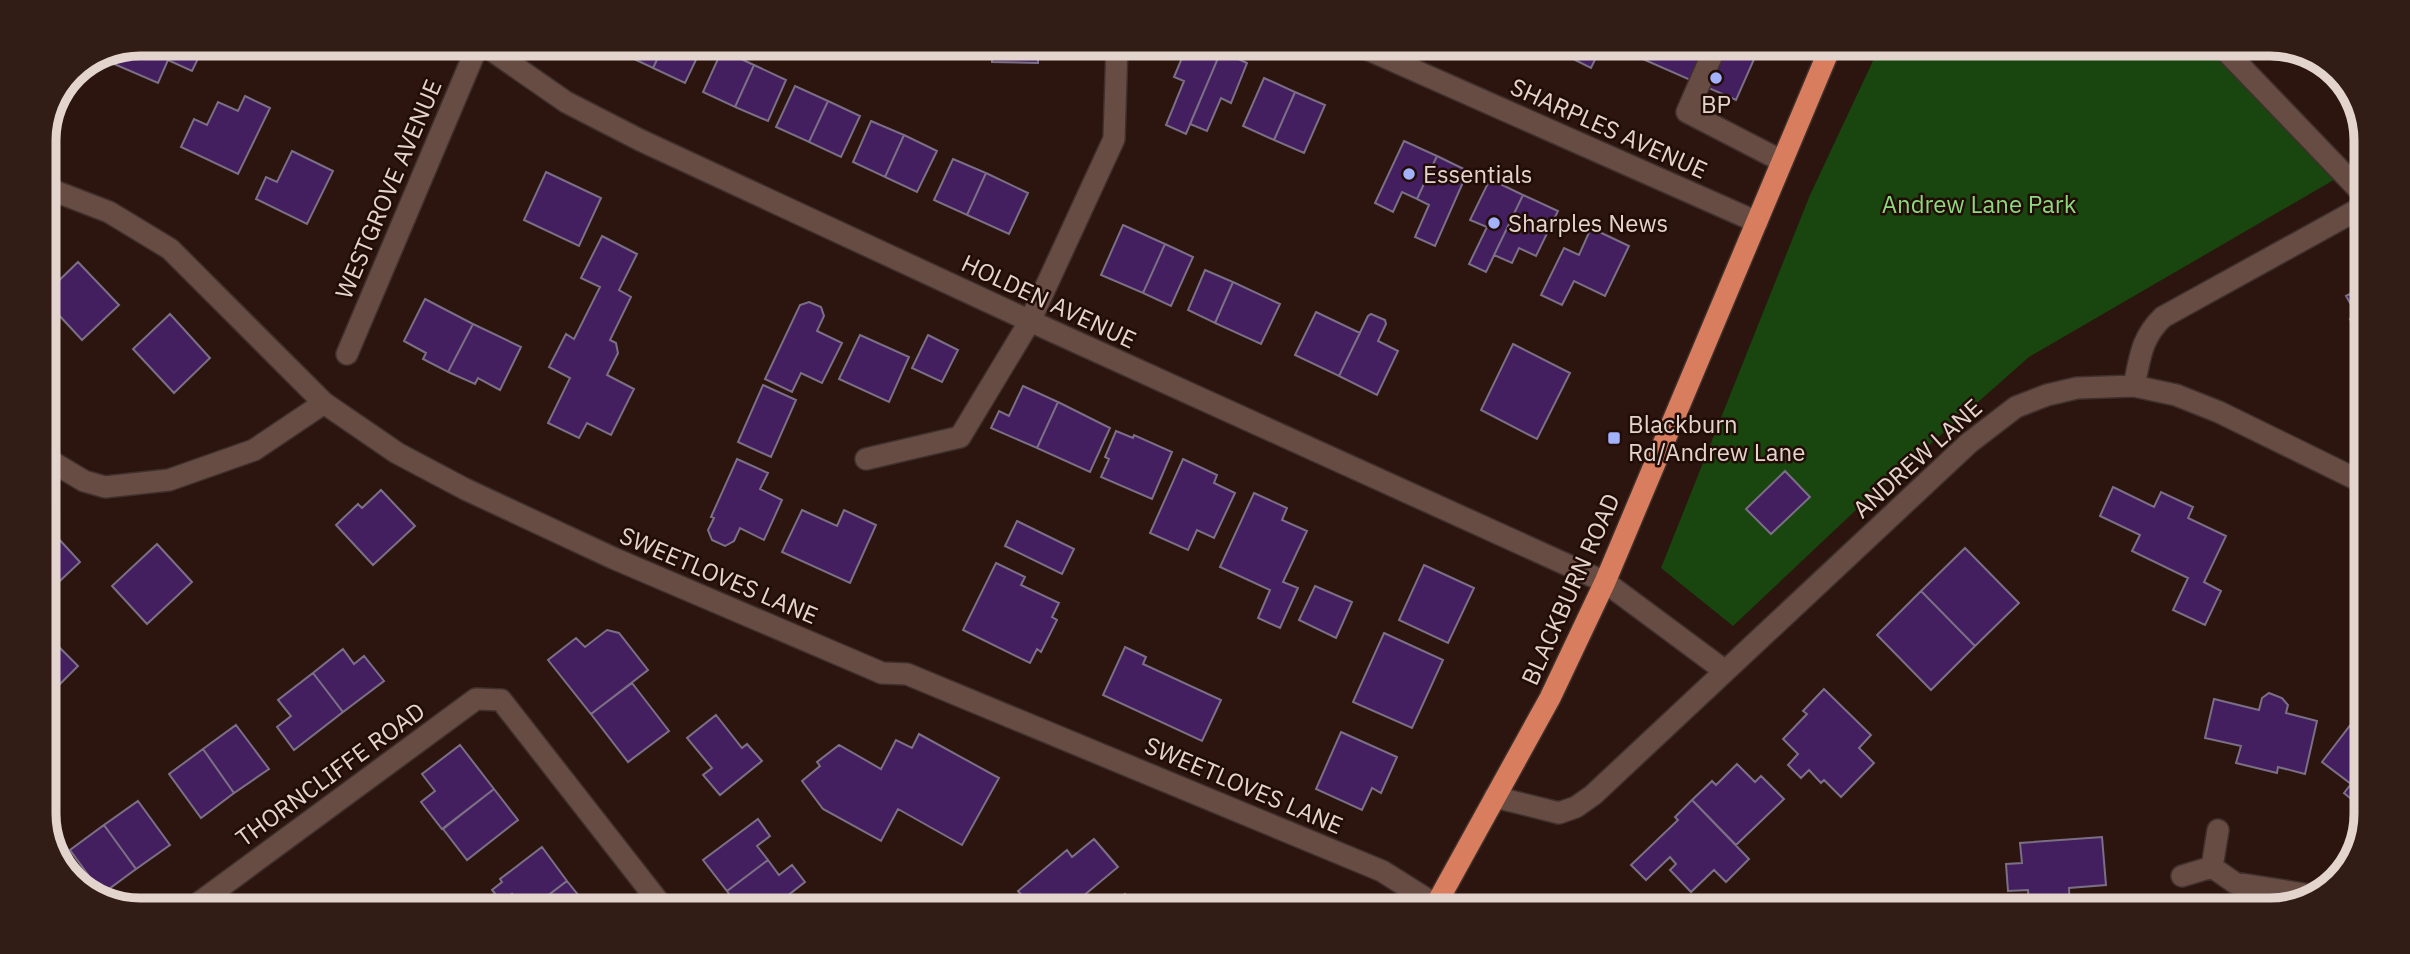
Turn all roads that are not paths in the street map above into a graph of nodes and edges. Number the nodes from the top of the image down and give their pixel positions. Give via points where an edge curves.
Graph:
1 (473, 56) edge
2 (500, 56) edge
3 (1117, 56) edge
4 (1382, 56) edge
5 (1712, 56) edge
6 (1827, 56) edge
7 (2231, 56) edge
8 (1782, 161) junction
9 (2354, 185) edge
10 (56, 192) edge
11 (2354, 211) edge
12 (1757, 222) junction
13 (1030, 321) junction
14 (346, 355) dead end
15 (2134, 386) junction
16 (324, 403) junction
17 (866, 459) dead end
18 (56, 464) edge
19 (2354, 478) edge
20 (1605, 582) junction
21 (1725, 671) junction
22 (1495, 797) junction
23 (2218, 830) dead end
24 (2212, 867) junction
25 (2182, 876) dead end
26 (2298, 893) edge
27 (206, 898) edge
28 (656, 898) edge
29 (1422, 898) edge
30 (1440, 898) edge

1 - 14 street, WESTGROVE AVENUE
2 - 13 street, HOLDEN AVENUE via 566,102 640,140
3 - 13 street via 1114,139
4 - 12 street, SHARPLES AVENUE
5 - 8 street via 1687,112
6 - 8 highway, BLACKBURN ROAD
7 - 9 street
8 - 12 highway, BLACKBURN ROAD
10 - 16 street, SWEETLOVES LANE via 110,212 170,249
11 - 15 street via 2163,317 2144,340
12 - 20 highway, BLACKBURN ROAD
13 - 17 street via 960,437
13 - 20 street, HOLDEN AVENUE
15 - 19 street, ANDREW LANE via 2176,395 2219,412
15 - 21 street, ANDREW LANE via 2077,388 2016,407 1969,443
16 - 18 street via 254,450 169,480 105,487
16 - 29 street, SWEETLOVES LANE via 397,453 600,552 882,673 907,674 1382,871
20 - 21 street
20 - 22 highway, BLACKBURN ROAD via 1550,698
21 - 22 street, ANDREW LANE via 1576,807 1559,813
22 - 30 highway, BLACKBURN ROAD
23 - 24 street
24 - 25 street
24 - 26 street via 2235,883
27 - 28 street, THORNCLIFFE ROAD via 476,699 501,700

